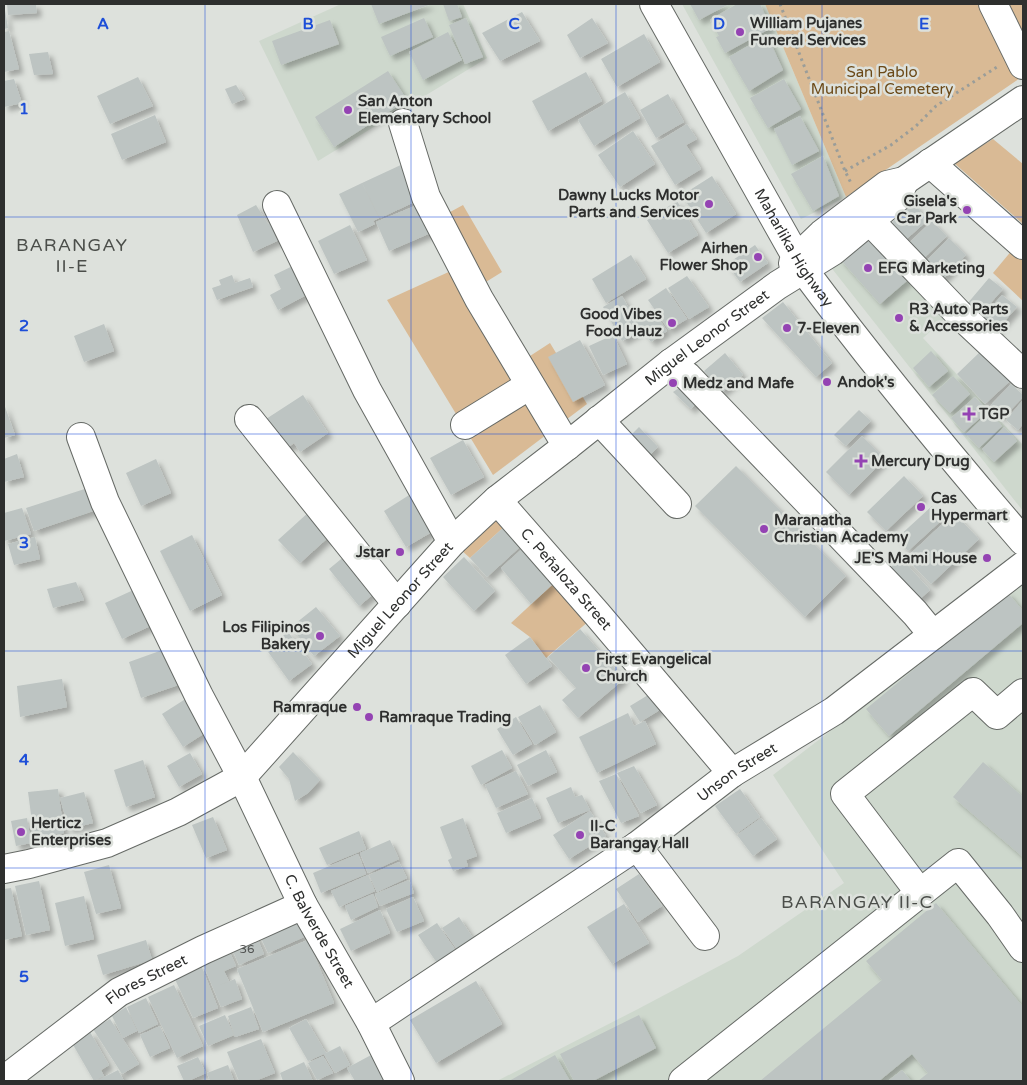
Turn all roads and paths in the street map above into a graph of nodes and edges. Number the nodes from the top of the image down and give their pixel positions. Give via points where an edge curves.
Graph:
1 (654, 4) edge
2 (780, 4) edge
3 (993, 4) edge
4 (1020, 59) edge
5 (1023, 100) edge
6 (403, 123) dead end
7 (930, 163) junction
8 (845, 171) junction
9 (277, 205) dead end
10 (865, 212) junction
11 (1023, 244) edge
12 (800, 264) junction
13 (671, 363) junction
14 (1023, 374) edge
15 (530, 385) junction
16 (250, 419) dead end
17 (599, 420) junction
18 (465, 425) dead end
19 (81, 437) dead end
20 (567, 446) junction
21 (497, 500) junction
22 (677, 504) dead end
23 (1023, 540) edge
24 (452, 542) junction
25 (1023, 566) edge
26 (396, 604) junction
27 (934, 635) junction
28 (1023, 692) edge
29 (732, 772) junction
30 (242, 777) junction
31 (637, 846) junction
32 (4, 870) edge
33 (920, 893) junction
34 (304, 905) junction
35 (706, 936) dead end
36 (1023, 948) edge
37 (371, 1023) junction
38 (4, 1080) edge
39 (400, 1081) edge
40 (683, 1081) edge

1 - 12 street, Maharlika Highway
2 - 8 path
3 - 4 street
4 - 8 path via 936,106 891,145
5 - 7 street, Miguel Leonor Street
6 - 15 street via 426,196 479,299
7 - 10 street, Miguel Leonor Street via 904,181 898,197
7 - 11 street
8 - 10 path
9 - 24 street via 367,390
10 - 12 street, Miguel Leonor Street via 833,251
10 - 14 street via 958,314
12 - 13 street, Miguel Leonor Street via 778,285
12 - 23 street, Maharlika Highway via 957,464
13 - 17 street, Miguel Leonor Street
13 - 27 street
15 - 18 street
15 - 20 street
16 - 26 street
17 - 20 street, Miguel Leonor Street
17 - 22 street
19 - 30 street, C. Balverde Street via 105,502
20 - 21 street, Miguel Leonor Street
21 - 24 street, Miguel Leonor Street
21 - 29 street, C. Peñaloza Street
24 - 26 street, Miguel Leonor Street
25 - 27 street, Unson Street
26 - 30 street, Miguel Leonor Street
27 - 29 street, Unson Street via 834,711
28 - 33 street via 996,715 973,692 845,794
29 - 31 street, Unson Street
30 - 32 street, Miguel Leonor Street via 178,812 106,843
30 - 34 street, C. Balverde Street
31 - 35 street
31 - 37 street, Unson Street
33 - 36 street via 958,863
33 - 40 street
34 - 37 street, C. Balverde Street
34 - 38 street, Flores Street via 120,992
37 - 39 street, C. Balverde Street

